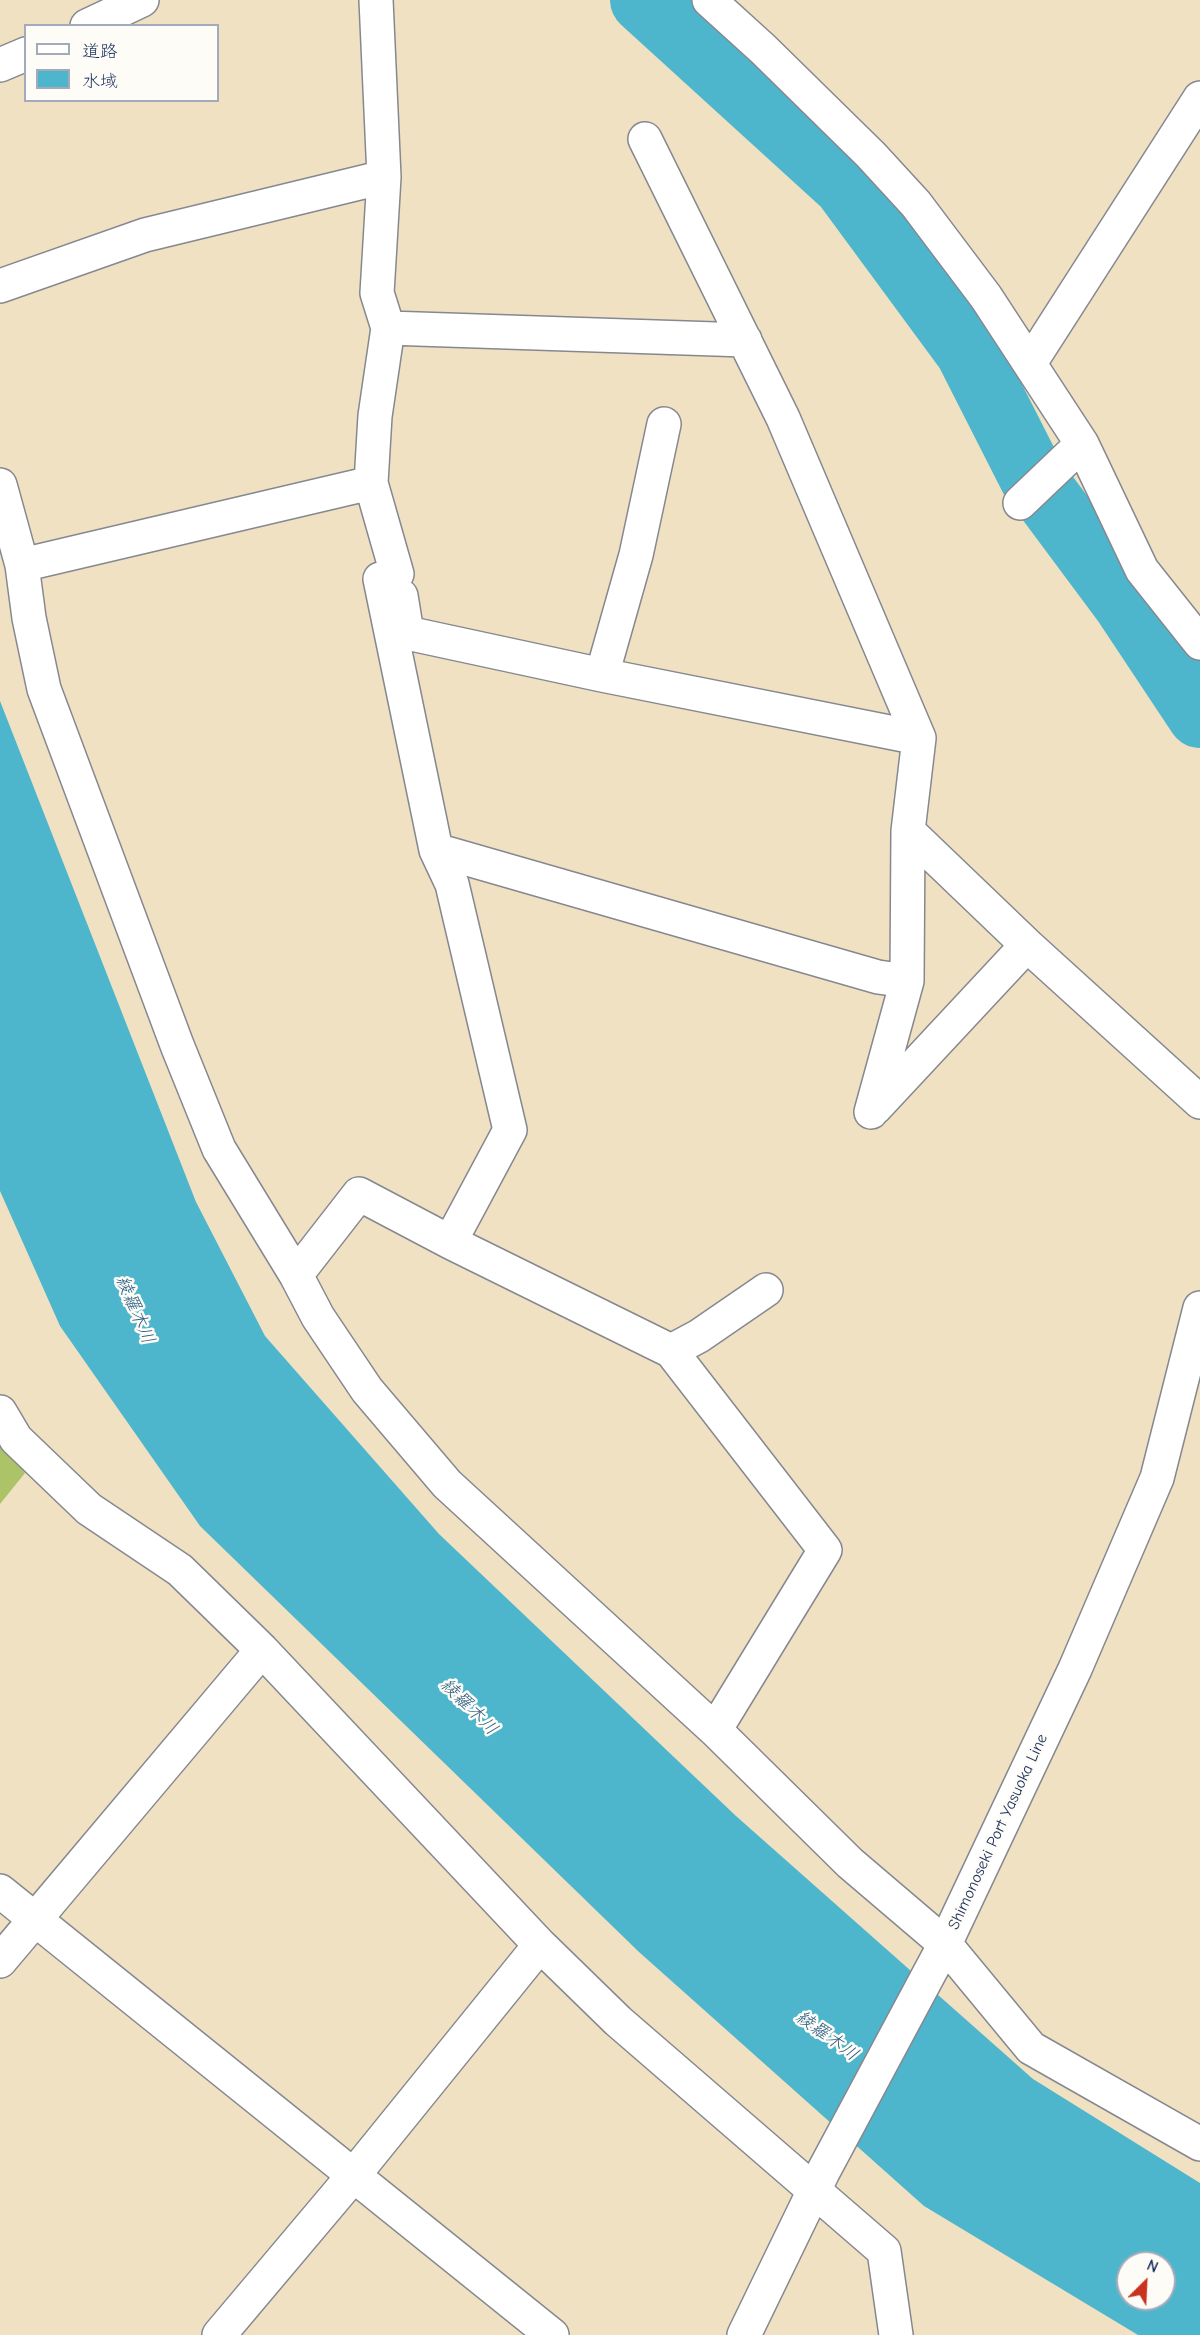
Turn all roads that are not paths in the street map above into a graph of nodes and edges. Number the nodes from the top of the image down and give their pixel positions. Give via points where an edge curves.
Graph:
1 (142, 0) edge
2 (376, 0) edge
3 (709, 0) edge
4 (91, 24) edge
5 (24, 55) edge
6 (0, 65) edge
7 (1200, 98) edge
8 (645, 139) dead end
9 (384, 177) junction
10 (0, 286) edge
11 (388, 328) junction
12 (745, 340) junction
13 (1030, 363) junction
14 (664, 424) dead end
15 (1082, 444) junction
16 (371, 483) junction
17 (0, 485) edge
18 (1020, 503) dead end
19 (22, 565) junction
20 (397, 574) junction
21 (1200, 643) edge
22 (602, 675) junction
23 (919, 738) junction
24 (908, 831) junction
25 (436, 850) junction
26 (1027, 945) junction
27 (907, 981) junction
28 (1200, 1102) edge
29 (450, 1242) junction
30 (296, 1275) junction
31 (766, 1290) dead end
32 (1200, 1308) edge
33 (671, 1351) junction
34 (0, 1412) edge
35 (262, 1650) junction
36 (715, 1730) junction
37 (0, 1891) edge
38 (34, 1919) junction
39 (540, 1945) junction
40 (939, 1956) junction
41 (0, 1961) edge
42 (1200, 2144) edge
43 (353, 2176) junction
44 (819, 2181) junction
45 (219, 2335) edge
46 (552, 2335) edge
47 (744, 2335) edge
48 (896, 2335) edge

1 - 4 street
2 - 9 street
3 - 13 street via 871,155 916,204
5 - 6 street
7 - 13 street
8 - 12 street
9 - 10 street via 145,235
9 - 11 street via 377,293
11 - 12 street
11 - 16 street via 375,416
12 - 23 street via 783,418
13 - 15 street
14 - 22 street via 636,555
15 - 18 street
15 - 21 street via 1142,570
16 - 19 street
16 - 20 street
17 - 19 street
19 - 30 street via 44,689 177,1046 219,1149
20 - 22 street via 407,633
20 - 25 street via 380,579
22 - 23 street
23 - 24 street
24 - 26 street
24 - 27 street
25 - 27 street via 878,977
25 - 29 street via 452,885 510,1130
26 - 27 street via 871,1112
26 - 28 street
29 - 30 street via 359,1194
29 - 33 street
30 - 36 street via 318,1317 367,1390 447,1484
31 - 33 street
32 - 40 street, Shimonoseki Port Yasuoka Line via 1157,1478 1075,1669
33 - 36 street via 825,1550
34 - 35 street via 16,1439 89,1509 180,1570
35 - 38 street
35 - 39 street
36 - 40 street
37 - 38 street
38 - 41 street
38 - 43 street
39 - 43 street
39 - 44 street via 618,2021
40 - 42 street via 1031,2048
40 - 44 street, Shimonoseki Port Yasuoka Line
43 - 45 street
43 - 46 street
44 - 47 street, Shimonoseki Port Yasuoka Line
44 - 48 street via 884,2251

